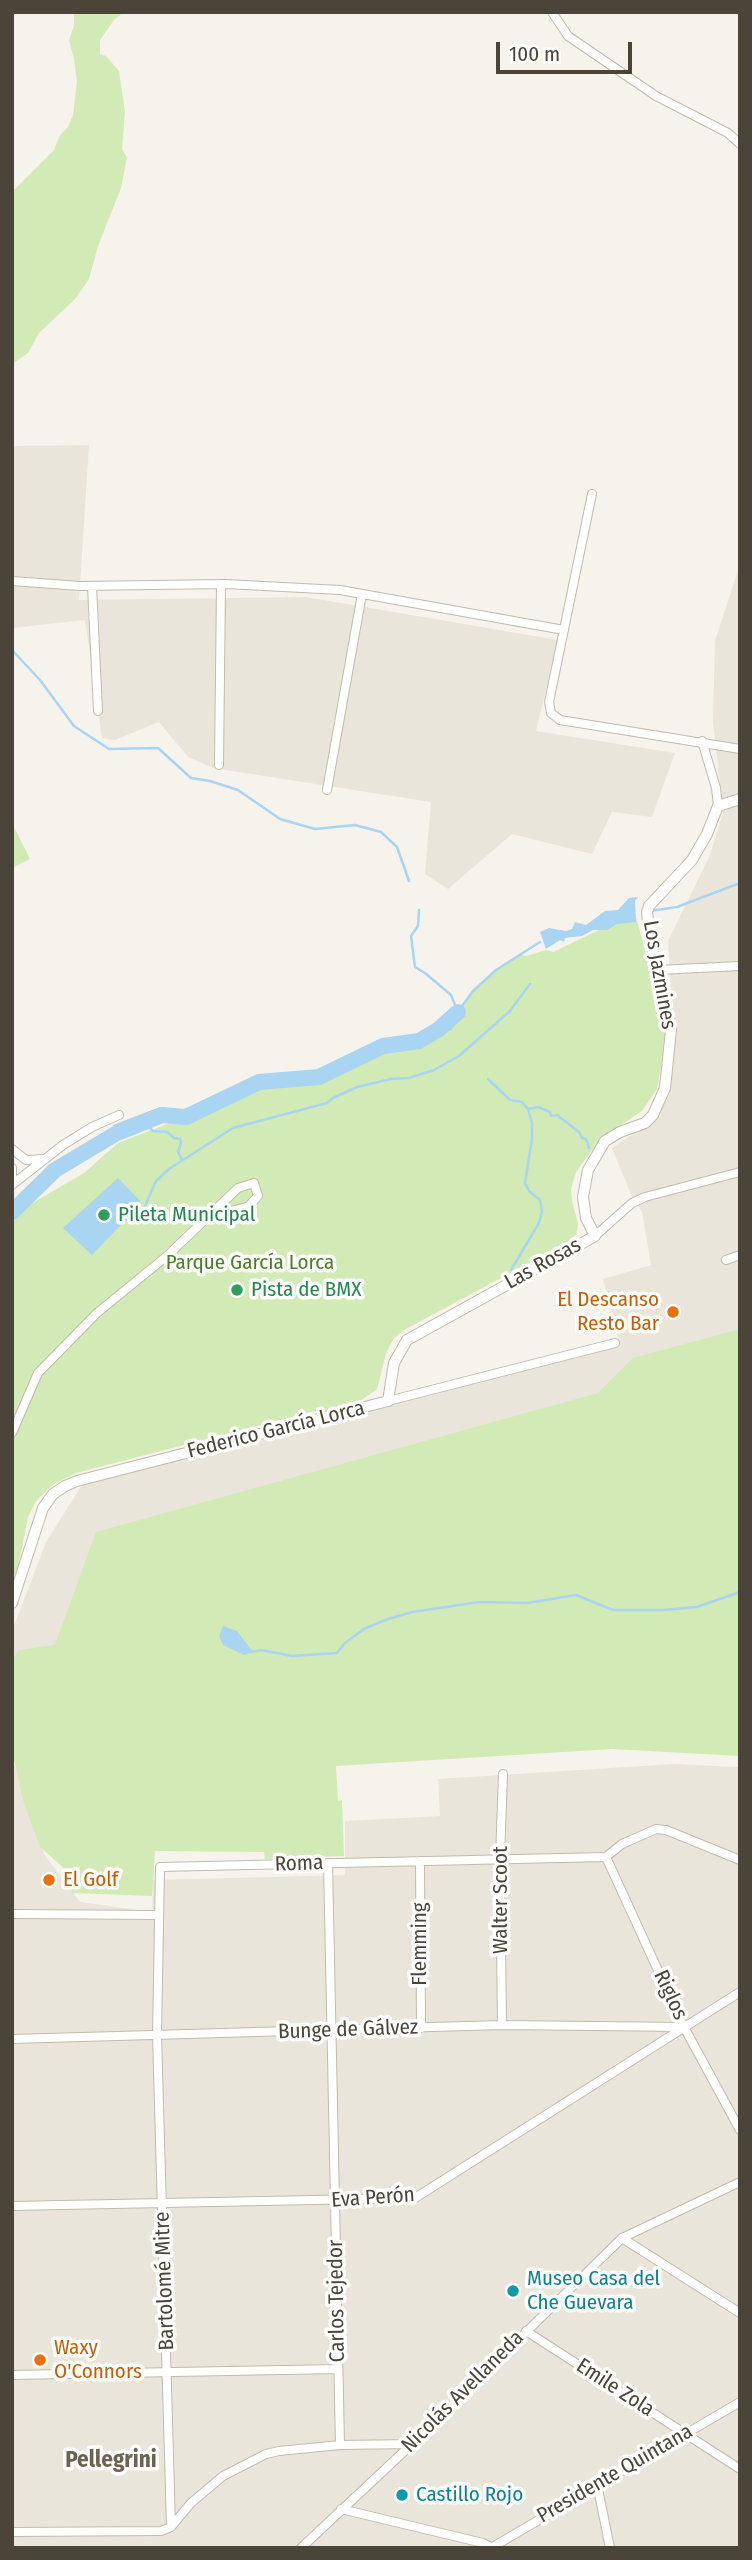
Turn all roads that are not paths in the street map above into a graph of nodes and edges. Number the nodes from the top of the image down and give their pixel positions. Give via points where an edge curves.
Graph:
1 (552, 12) edge
2 (740, 144) edge
3 (592, 494) dead end
4 (12, 581) edge
5 (221, 584) junction
6 (92, 586) junction
7 (362, 594) junction
8 (564, 631) junction
9 (98, 711) dead end
10 (702, 741) junction
11 (740, 749) edge
12 (219, 765) dead end
13 (327, 790) dead end
14 (740, 799) edge
15 (718, 806) junction
16 (740, 966) edge
17 (658, 970) junction
18 (119, 1115) dead end
19 (12, 1149) edge
20 (45, 1159) junction
21 (12, 1168) edge
22 (740, 1172) edge
23 (13, 1185) edge
24 (208, 1218) junction
25 (595, 1236) junction
26 (740, 1255) edge
27 (726, 1259) dead end
28 (615, 1343) dead end
29 (388, 1401) junction
30 (12, 1433) edge
31 (12, 1603) edge
32 (503, 1774) dead end
33 (606, 1857) junction
34 (500, 1859) junction
35 (740, 1860) edge
36 (420, 1861) junction
37 (328, 1863) junction
38 (12, 1914) edge
39 (159, 1915) junction
40 (740, 1992) edge
41 (502, 2025) junction
42 (684, 2027) junction
43 (421, 2028) junction
44 (334, 2030) junction
45 (157, 2035) junction
46 (12, 2039) edge
47 (740, 2130) edge
48 (740, 2182) edge
49 (335, 2202) junction
50 (162, 2203) junction
51 (12, 2206) edge
52 (622, 2238) junction
53 (740, 2313) edge
54 (526, 2330) junction
55 (338, 2369) junction
56 (168, 2371) junction
57 (12, 2375) edge
58 (740, 2402) edge
59 (685, 2433) junction
60 (412, 2444) junction
61 (340, 2445) junction
62 (740, 2469) edge
63 (597, 2484) junction
64 (341, 2509) junction
65 (171, 2527) junction
66 (12, 2532) edge
67 (301, 2548) edge
68 (492, 2548) edge
69 (610, 2548) edge

1 - 2 street via 568,36 656,96 728,133
3 - 8 street
4 - 6 street
5 - 6 street
5 - 7 street
5 - 12 street
6 - 9 street
7 - 8 street
7 - 13 street
8 - 10 street via 549,702 551,713 559,720
10 - 11 street
10 - 15 street
14 - 15 street
15 - 17 street, Los Jazmines via 692,860 649,906
16 - 17 street
17 - 25 street, Los Jazmines via 671,1030 665,1088 653,1115 605,1141 588,1170 583,1197
18 - 20 street
19 - 20 street via 26,1160
20 - 23 street
21 - 23 street
22 - 25 street, Las Rosas via 645,1197
24 - 24 street via 249,1206 258,1196 254,1184 237,1188
24 - 30 street via 97,1313 38,1373
25 - 29 street, Las Rosas via 407,1340 394,1363
26 - 27 street
28 - 29 street, Federico García Lorca
29 - 31 street, Federico García Lorca via 65,1486 43,1508
32 - 34 street, Walter Scoot
33 - 34 street, Roma
33 - 35 street via 622,1844 666,1829
33 - 42 street, Riglos
34 - 36 street, Roma
34 - 41 street, Walter Scoot
36 - 37 street, Roma
36 - 43 street, Flemming
37 - 39 street, Roma via 160,1867
37 - 44 street, Carlos Tejedor
38 - 39 street
39 - 45 street, Roma
40 - 42 street, Eva Perón
41 - 42 street, Bunge de Gálvez
41 - 43 street, Bunge de Gálvez
42 - 47 street, Riglos
42 - 49 street, Eva Perón via 423,2194
43 - 44 street, Bunge de Gálvez
44 - 45 street, Bunge de Gálvez
44 - 49 street, Carlos Tejedor
45 - 46 street, Bunge de Gálvez
45 - 50 street, Bartolomé Mitre
48 - 52 street, Nicolás Avellaneda
49 - 50 street, Eva Perón
49 - 55 street, Carlos Tejedor
50 - 51 street, Eva Perón
50 - 56 street, Bartolomé Mitre
52 - 53 street
52 - 54 street, Nicolás Avellaneda
54 - 59 street, Emile Zola
54 - 60 street, Nicolás Avellaneda
55 - 56 street
55 - 61 street, Carlos Tejedor
56 - 57 street
56 - 65 street, Bartolomé Mitre
58 - 59 street, Presidente Quintana
59 - 62 street, Emile Zola
59 - 63 street, Presidente Quintana
60 - 61 street
60 - 64 street, Nicolás Avellaneda
61 - 65 street via 266,2454 223,2476
63 - 68 street, Presidente Quintana
63 - 69 street
64 - 67 street, Nicolás Avellaneda
64 - 68 street
65 - 66 street via 161,2531

